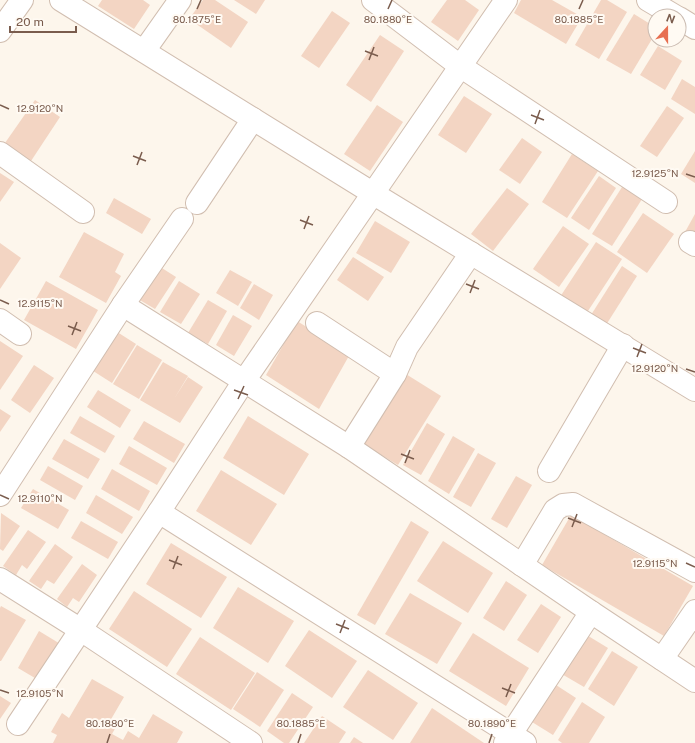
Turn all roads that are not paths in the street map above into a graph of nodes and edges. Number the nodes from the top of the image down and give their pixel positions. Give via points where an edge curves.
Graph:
1 (22, 0) edge
2 (61, 0) edge
3 (180, 0) edge
4 (373, 0) edge
5 (506, 0) edge
6 (648, 0) edge
7 (662, 8) edge
8 (0, 31) edge
9 (144, 52) junction
10 (460, 66) junction
11 (254, 119) junction
12 (0, 153) edge
13 (374, 194) junction
14 (666, 202) dead end
15 (197, 203) dead end
16 (83, 212) dead end
17 (182, 219) dead end
18 (471, 253) junction
19 (123, 305) junction
20 (0, 320) edge
21 (317, 323) dead end
22 (20, 334) dead end
23 (622, 346) junction
24 (395, 374) junction
25 (244, 381) junction
26 (695, 390) edge
27 (349, 447) junction
28 (549, 471) dead end
29 (0, 496) edge
30 (159, 512) junction
31 (522, 566) junction
32 (695, 571) edge
33 (0, 579) edge
34 (695, 611) edge
35 (590, 612) junction
36 (81, 630) junction
37 (662, 659) junction
38 (695, 681) edge
39 (18, 724) dead end
40 (513, 740) edge
41 (251, 743) edge

1 - 8 street
2 - 9 street
3 - 9 street
4 - 10 street
5 - 10 street
6 - 7 street
9 - 11 street
10 - 13 street
10 - 14 street
11 - 13 street
11 - 15 street
12 - 16 street
13 - 18 street
13 - 25 street
17 - 19 street
18 - 23 street
18 - 24 street via 407,347
19 - 25 street
19 - 29 street
20 - 22 street
21 - 24 street
23 - 26 street
23 - 28 street
24 - 27 street
25 - 27 street
25 - 30 street
27 - 31 street
30 - 36 street
30 - 40 street
31 - 32 street via 555,510 563,505 573,504
31 - 35 street
33 - 36 street
34 - 37 street
35 - 37 street
35 - 40 street
36 - 39 street
36 - 41 street
37 - 38 street

